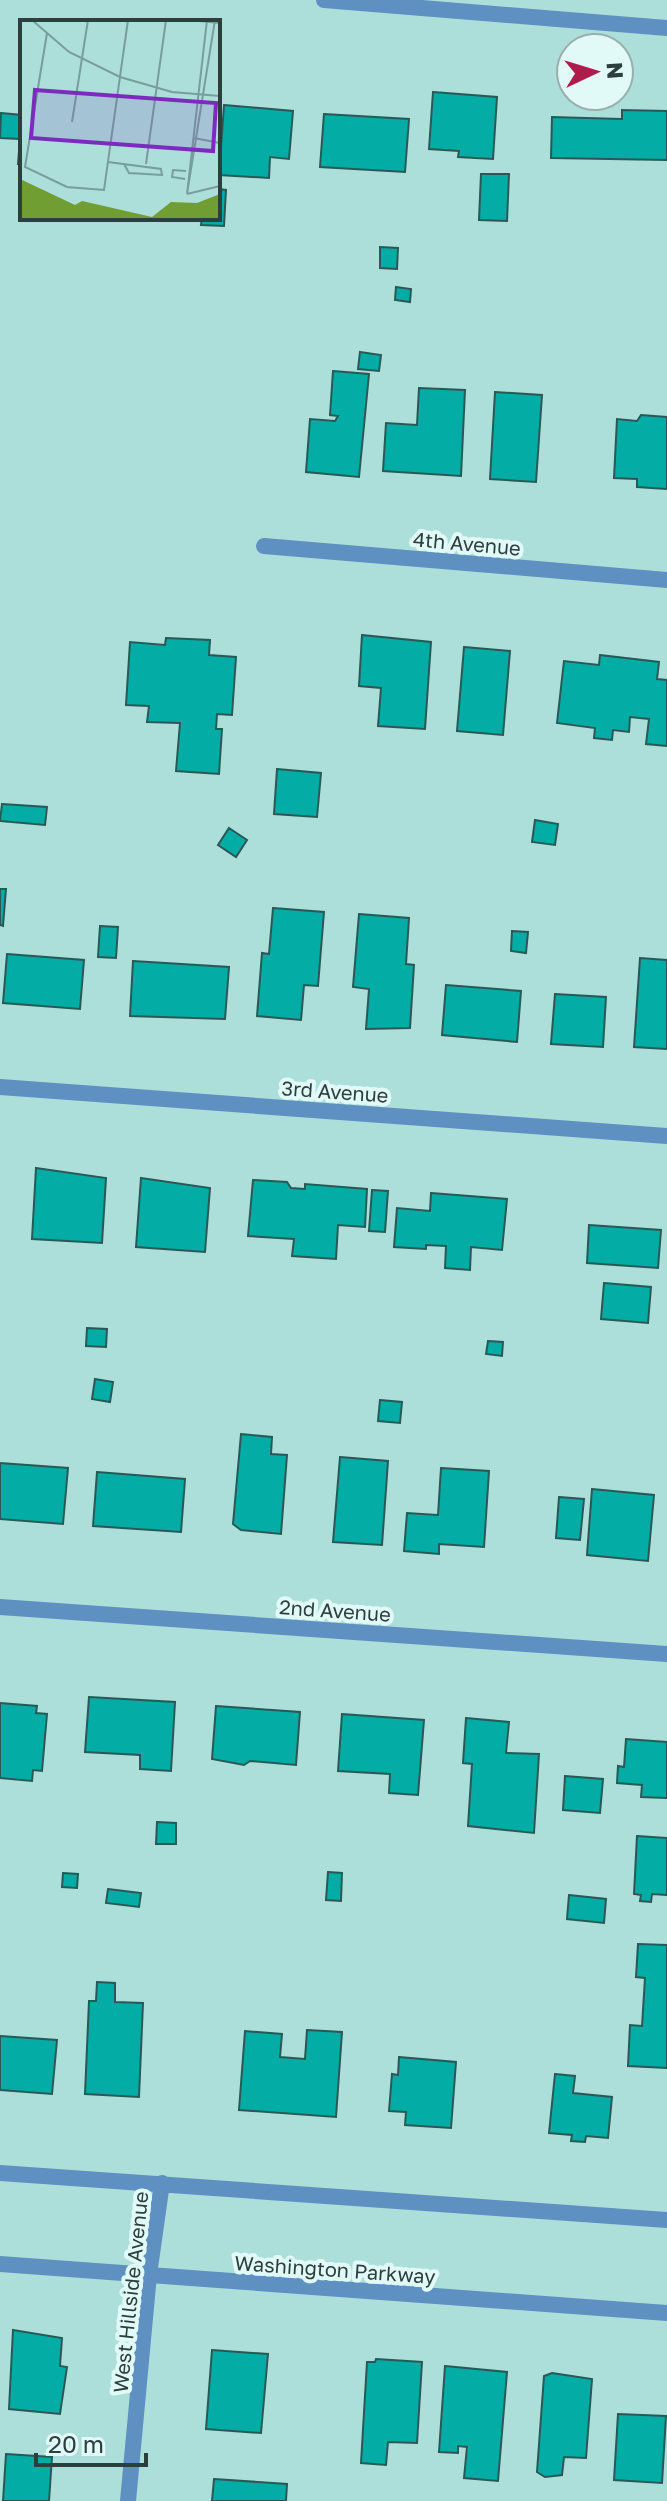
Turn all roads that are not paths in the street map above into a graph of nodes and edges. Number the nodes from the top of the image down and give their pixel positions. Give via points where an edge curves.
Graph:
1 (324, 0) edge
2 (667, 28) edge
3 (264, 546) dead end
4 (667, 580) edge
5 (0, 1087) edge
6 (667, 1136) edge
7 (0, 1607) edge
8 (667, 1654) edge
9 (0, 2173) edge
10 (162, 2183) junction
11 (667, 2220) edge
12 (0, 2264) edge
13 (149, 2275) junction
14 (667, 2313) edge
15 (128, 2501) edge

1 - 2 street
3 - 4 street, 4th Avenue
5 - 6 street, 3rd Avenue
7 - 8 street, 2nd Avenue
9 - 10 street
10 - 11 street
10 - 13 street, West Hillside Avenue
12 - 13 street, Washington Parkway
13 - 14 street, Washington Parkway
13 - 15 street, West Hillside Avenue

